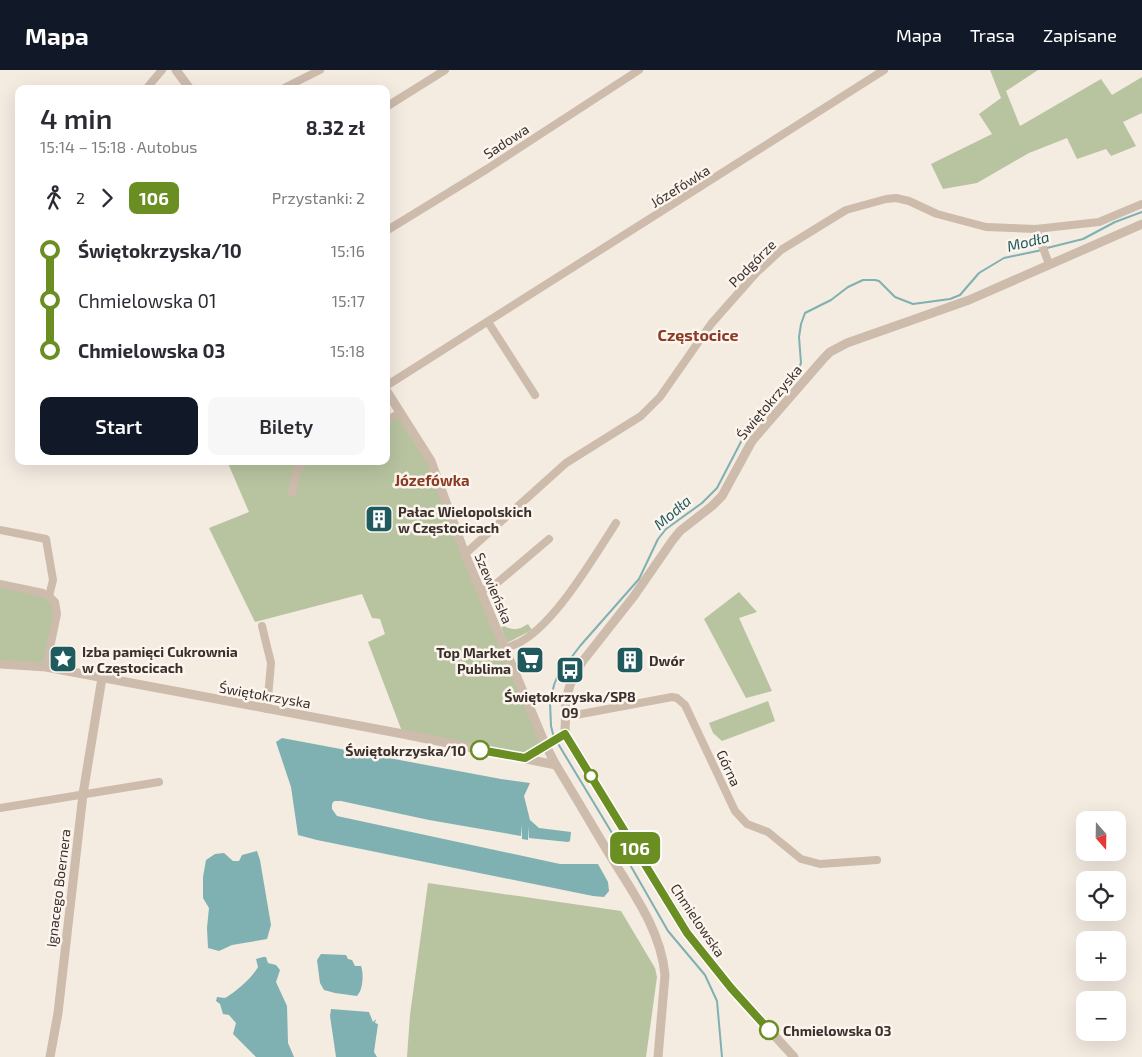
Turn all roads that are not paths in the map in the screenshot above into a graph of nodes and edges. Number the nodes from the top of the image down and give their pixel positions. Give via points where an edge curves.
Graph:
1 (162, 70) edge
2 (176, 70) edge
3 (320, 70) edge
4 (445, 70) edge
5 (639, 70) edge
6 (884, 70) edge
7 (149, 85) edge
8 (187, 85) edge
9 (290, 85) edge
10 (390, 104) edge
11 (1142, 204) edge
12 (1142, 224) edge
13 (390, 229) edge
14 (1036, 229) junction
15 (1048, 262) junction
16 (488, 322) junction
17 (390, 383) edge
18 (390, 396) edge
19 (534, 396) dead end
20 (401, 413) junction
21 (390, 418) edge
22 (301, 465) edge
23 (292, 493) dead end
24 (616, 524) dead end
25 (0, 530) edge
26 (549, 539) dead end
27 (465, 554) junction
28 (0, 584) edge
29 (481, 591) junction
30 (49, 596) junction
31 (262, 626) dead end
32 (505, 649) junction
33 (0, 664) edge
34 (46, 667) junction
35 (99, 677) junction
36 (267, 710) junction
37 (565, 717) junction
38 (555, 740) junction
39 (525, 758) junction
40 (556, 765) junction
41 (159, 782) dead end
42 (83, 794) junction
43 (0, 808) edge
44 (876, 860) dead end
45 (50, 1057) edge
46 (658, 1057) edge
47 (794, 1057) edge

1 - 7 street
2 - 8 street
3 - 9 street
4 - 10 street
5 - 13 street, Sadowa
6 - 16 street, Józefówka
11 - 14 street, Podgórze via 1099,222
12 - 15 street, Świętokrzyska
14 - 15 street
14 - 27 street, Podgórze via 986,227 937,214 896,198 856,207 836,216 781,250 756,273 711,324 660,397 641,416 566,463
15 - 37 street, Świętokrzyska via 969,300 830,352 752,441 722,496 672,541 582,662 570,685
16 - 17 street, Józefówka
16 - 19 street
18 - 20 street, Szewieńska
20 - 21 street
20 - 27 street, Szewieńska via 431,461
22 - 23 street
24 - 32 street via 554,613 524,641
25 - 30 street via 46,539 53,580
26 - 29 street via 497,583
27 - 29 street, Szewieńska
28 - 30 street
29 - 32 street, Szewieńska
30 - 34 street via 57,608
31 - 36 street via 271,663
32 - 38 street, Szewieńska
33 - 34 street, Świętokrzyska
34 - 35 street, Świętokrzyska
35 - 36 street, Świętokrzyska
35 - 42 street, Ignacego Boernera
36 - 39 street, Świętokrzyska
37 - 38 street, Świętokrzyska
37 - 44 street, Górna via 678,698 685,705 735,811 747,824 768,832 801,859 820,864
38 - 39 street
38 - 40 street
38 - 47 street, Chmielowska via 692,940
39 - 40 street, Świętokrzyska
40 - 46 street via 638,901 656,938 665,975
41 - 42 street
42 - 43 street
42 - 45 street, Ignacego Boernera

